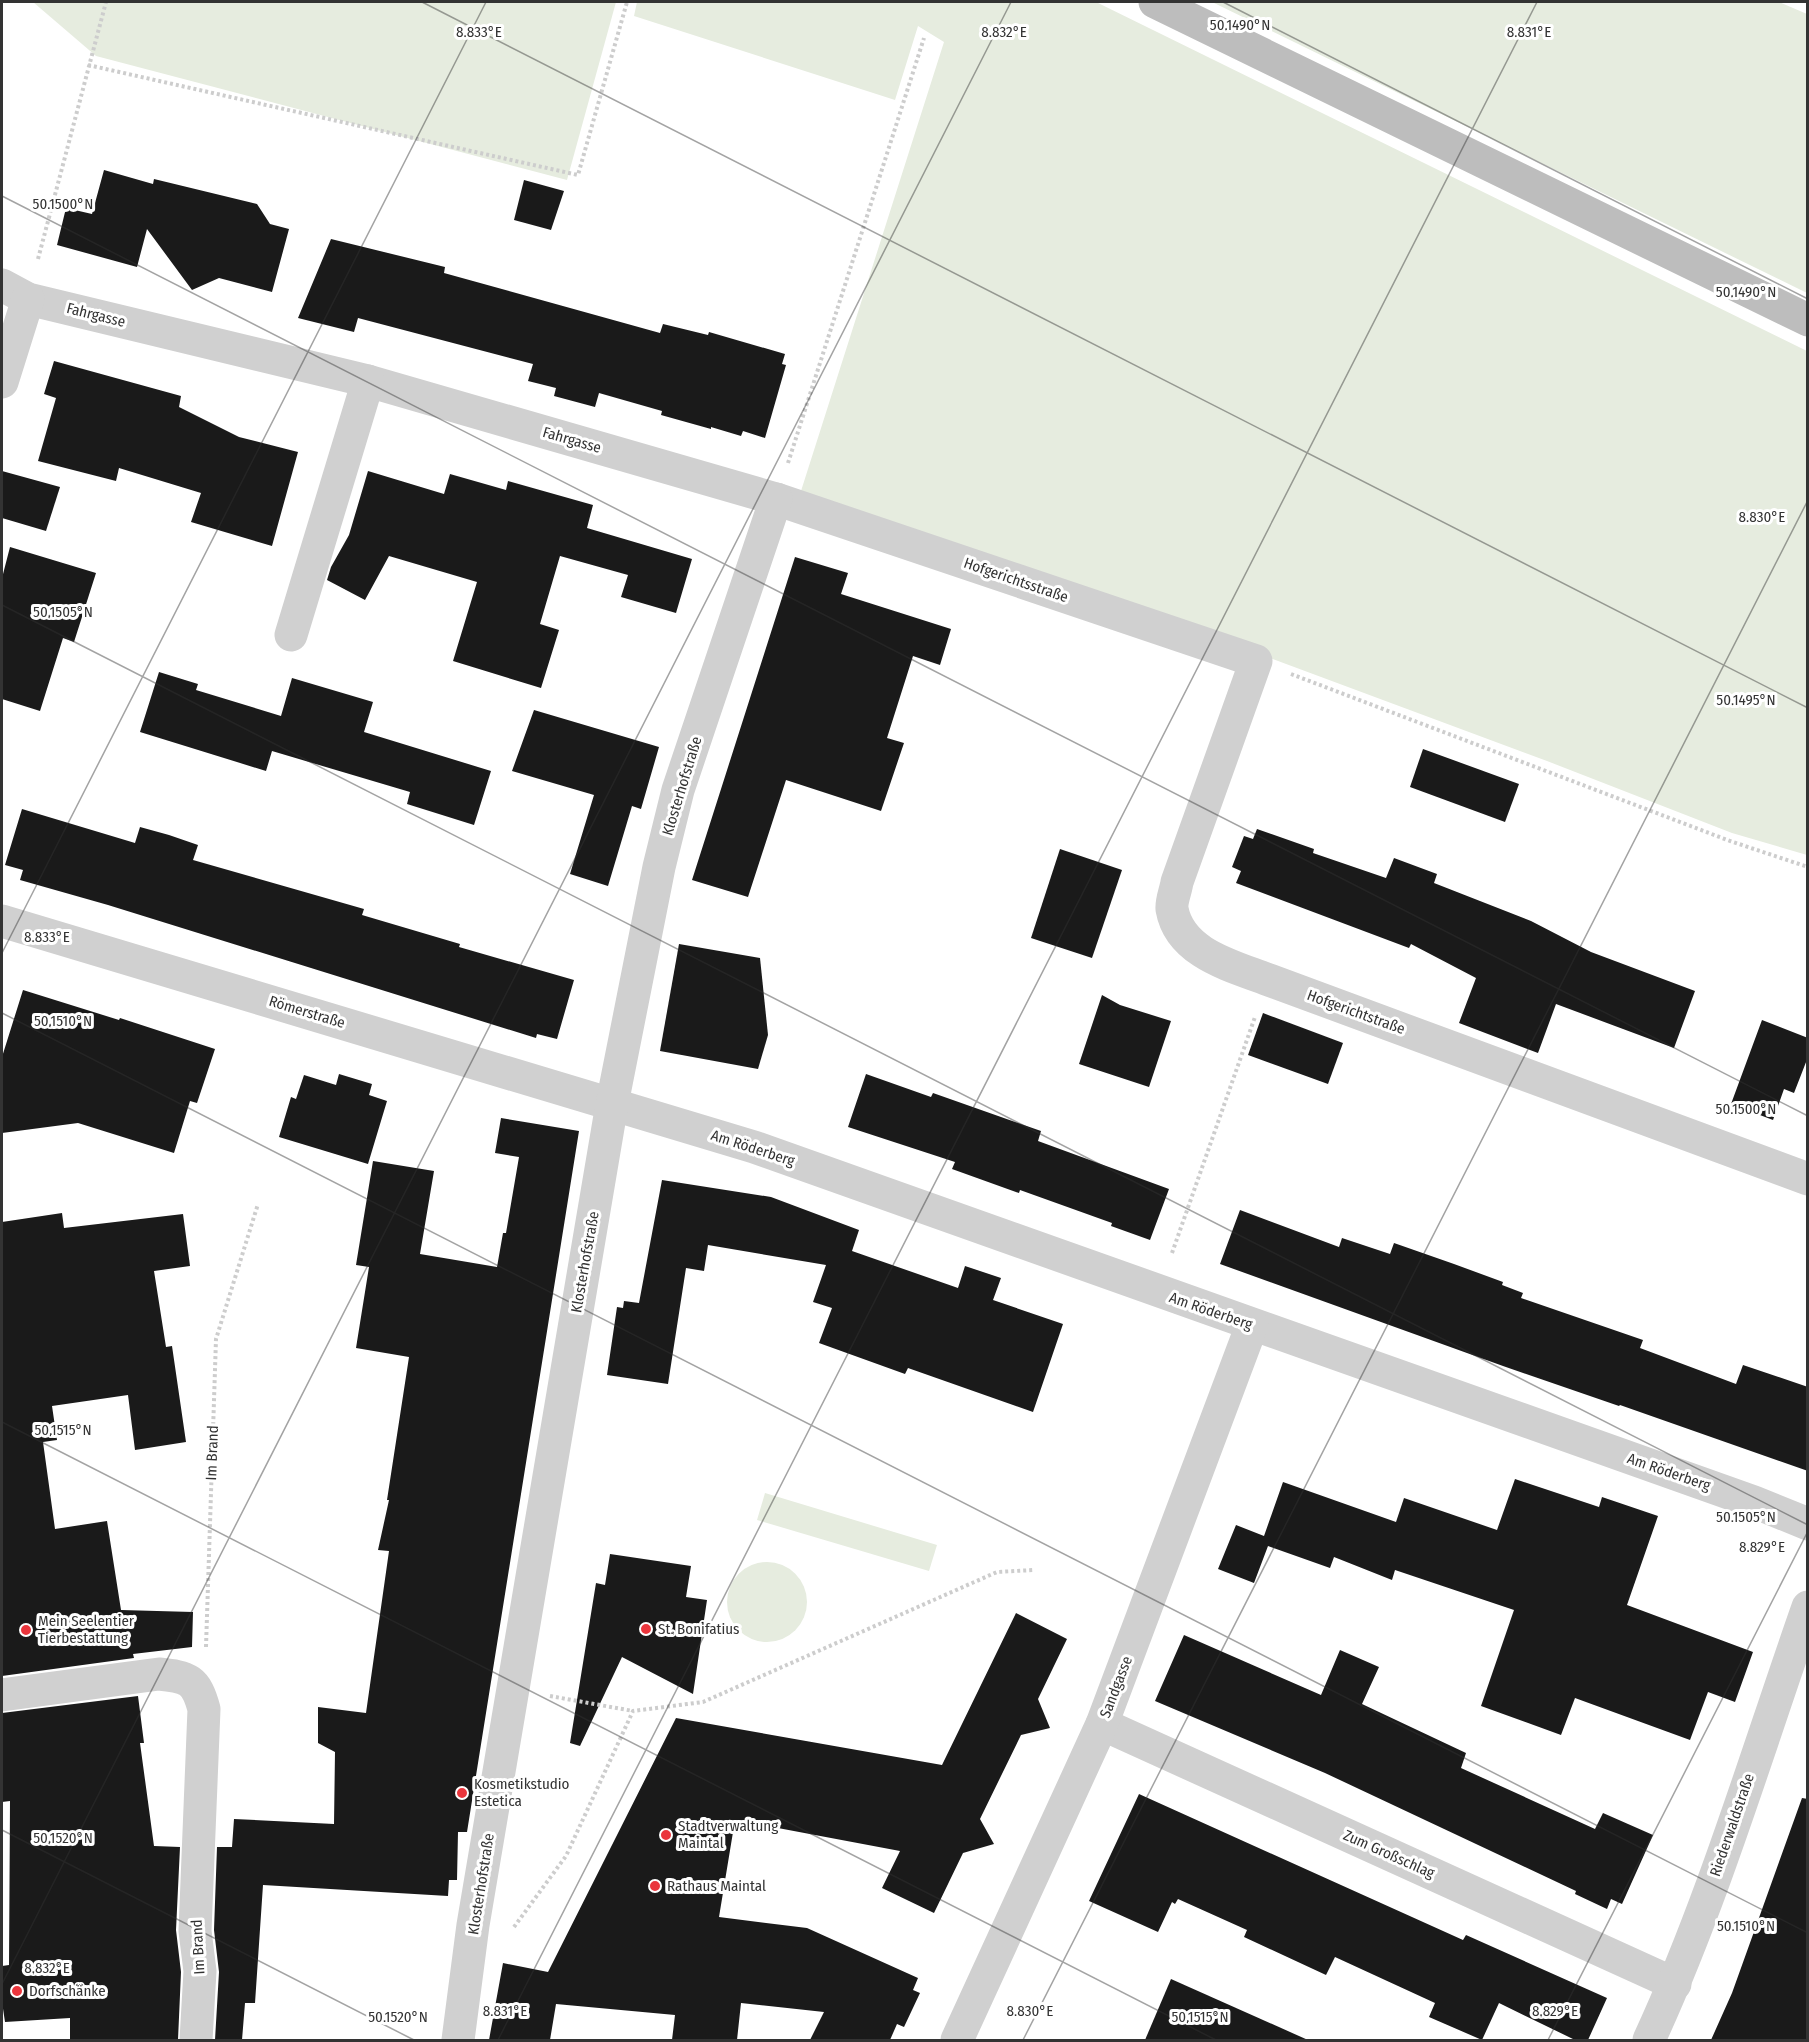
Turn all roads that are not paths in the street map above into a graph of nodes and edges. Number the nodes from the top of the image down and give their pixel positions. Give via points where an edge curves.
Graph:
1 (1155, 2) edge
2 (15, 292) edge
3 (1808, 320) edge
4 (2, 381) edge
5 (368, 381) junction
6 (776, 499) junction
7 (291, 635) dead end
8 (1256, 661) joint
9 (2, 921) edge
10 (612, 1104) junction
11 (1808, 1179) edge
12 (1252, 1325) junction
13 (1808, 1524) edge
14 (1808, 1607) edge
15 (2, 1695) edge
16 (1102, 1724) junction
17 (1675, 1984) junction
18 (196, 2040) edge
19 (458, 2040) edge
20 (957, 2040) edge
21 (1649, 2040) edge

1 - 3 main road
2 - 4 street
2 - 5 street, Fahrgasse
5 - 6 street, Fahrgasse
5 - 7 street
6 - 8 street, Hofgerichtsstraße
6 - 10 street, Klosterhofstraße via 678,790
8 - 11 street, Hofgerichtstraße via 1177,882 1172,908 1191,944 1210,957 1269,980
9 - 10 street, Römerstraße
10 - 12 street, Am Röderberg via 754,1148
10 - 19 street, Klosterhofstraße via 473,1925
12 - 13 street, Am Röderberg
12 - 16 street, Sandgasse
14 - 17 street, Riederwaldstraße
15 - 18 street, Im Brand via 159,1674 183,1677 194,1683 200,1693 204,1709 195,1931 200,1971
16 - 17 street, Zum Großschlag
16 - 20 street, Sandgasse
17 - 21 street, Riederwaldstraße

